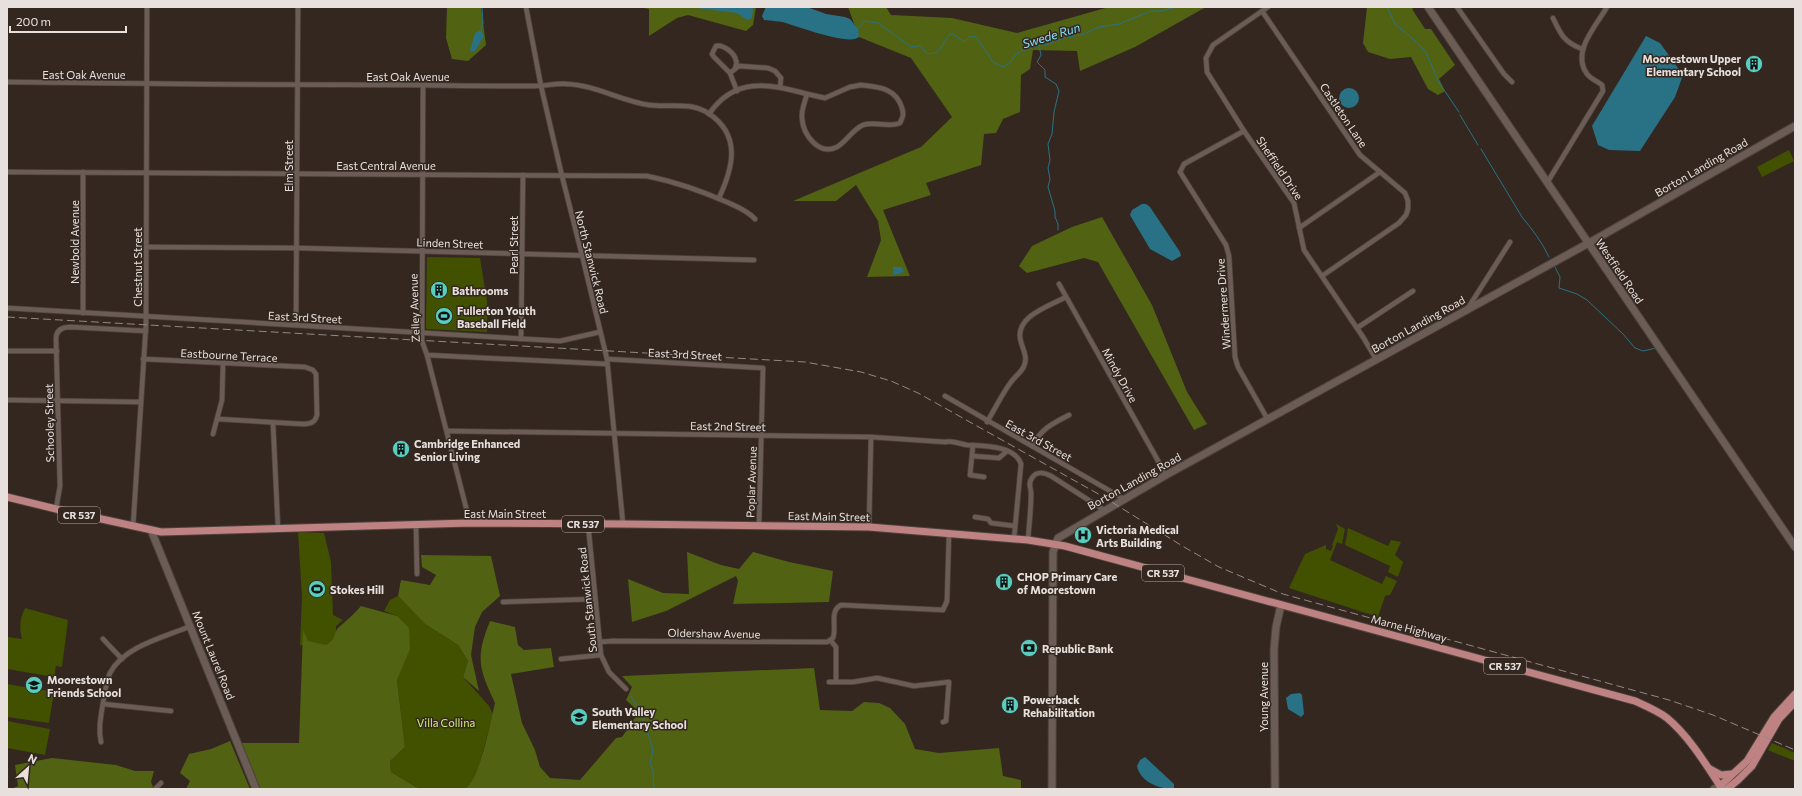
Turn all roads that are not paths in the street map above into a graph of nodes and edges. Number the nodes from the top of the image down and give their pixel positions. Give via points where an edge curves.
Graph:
1 (147, 7) edge
2 (298, 7) edge
3 (526, 7) edge
4 (1268, 7) edge
5 (1428, 7) edge
6 (1457, 7) edge
7 (1607, 7) edge
8 (1262, 11) junction
9 (1553, 18) dead end
10 (1582, 49) junction
11 (736, 68) junction
12 (730, 73) junction
13 (7, 82) edge
14 (1512, 82) dead end
15 (147, 84) junction
16 (298, 84) junction
17 (424, 86) junction
18 (541, 86) junction
19 (780, 87) junction
20 (737, 91) junction
21 (807, 94) junction
22 (709, 114) junction
23 (1795, 126) edge
24 (1244, 131) junction
25 (7, 172) edge
26 (84, 172) junction
27 (1380, 172) junction
28 (147, 173) junction
29 (297, 174) junction
30 (422, 175) junction
31 (523, 175) junction
32 (562, 176) junction
33 (1547, 183) junction
34 (719, 198) junction
35 (755, 219) dead end
36 (1299, 228) junction
37 (1510, 242) dead end
38 (1587, 244) junction
39 (146, 247) junction
40 (297, 248) junction
41 (422, 251) junction
42 (522, 254) junction
43 (582, 255) junction
44 (754, 260) dead end
45 (1322, 276) junction
46 (1059, 284) dead end
47 (1413, 291) dead end
48 (1066, 297) junction
49 (7, 308) edge
50 (1468, 308) junction
51 (83, 313) junction
52 (146, 316) junction
53 (296, 325) junction
54 (1357, 328) junction
55 (146, 331) junction
56 (600, 332) junction
57 (422, 333) junction
58 (521, 339) junction
59 (7, 351) edge
60 (56, 351) junction
61 (427, 355) junction
62 (143, 359) junction
63 (1376, 359) junction
64 (607, 362) junction
65 (223, 364) junction
66 (763, 368) joint
67 (945, 396) dead end
68 (7, 400) edge
69 (57, 400) junction
70 (141, 402) junction
71 (1069, 415) dead end
72 (218, 419) junction
73 (1268, 420) junction
74 (273, 422) junction
75 (987, 422) junction
76 (447, 431) junction
77 (614, 433) junction
78 (213, 434) dead end
79 (762, 435) junction
80 (871, 437) junction
81 (972, 445) junction
82 (1032, 446) junction
83 (1007, 451) junction
84 (972, 456) junction
85 (1166, 475) junction
86 (984, 476) dead end
87 (7, 497) edge
88 (1124, 499) junction
89 (56, 510) junction
90 (1104, 510) junction
91 (975, 517) dead end
92 (470, 523) junction
93 (588, 524) junction
94 (623, 524) junction
95 (416, 525) junction
96 (759, 525) junction
97 (1015, 526) junction
98 (133, 527) junction
99 (869, 527) junction
100 (278, 528) junction
101 (151, 530) junction
102 (949, 533) junction
103 (1014, 539) junction
104 (1028, 540) junction
105 (1054, 544) junction
106 (1795, 546) edge
107 (417, 574) dead end
108 (595, 599) junction
109 (503, 602) dead end
110 (1281, 605) junction
111 (191, 626) junction
112 (103, 639) dead end
113 (830, 641) junction
114 (600, 642) junction
115 (601, 654) junction
116 (122, 659) junction
117 (561, 659) dead end
118 (829, 682) dead end
119 (836, 682) junction
120 (626, 689) dead end
121 (1795, 694) edge
122 (1795, 702) edge
123 (103, 704) junction
124 (171, 711) dead end
125 (943, 722) dead end
126 (101, 742) dead end
127 (1709, 769) junction
128 (1734, 773) junction
129 (161, 783) dead end
130 (1721, 788) edge
131 (155, 789) edge
132 (256, 789) edge
133 (1052, 789) edge
134 (1275, 789) edge

1 - 15 street, Chestnut Street
2 - 16 street, Elm Street
3 - 18 street, North Stanwick Road
4 - 8 street, Sheffield Drive
5 - 33 street, Westfield Road
6 - 14 street
7 - 10 street
8 - 24 street, Sheffield Drive via 1215,43 1206,58 1208,75
8 - 27 street, Castleton Lane via 1360,155
9 - 10 street via 1563,38
10 - 33 street via 1585,70 1603,86 1603,91
11 - 12 street
11 - 12 street via 737,61 734,55 723,46 716,46 713,50 714,57
11 - 19 street via 739,66 771,69 781,78
12 - 20 street
13 - 15 street, East Oak Avenue
15 - 16 street, East Oak Avenue
15 - 28 street, Chestnut Street
16 - 17 street, East Oak Avenue
16 - 29 street, Elm Street
17 - 18 street, East Oak Avenue
17 - 30 street, Zelley Avenue
18 - 22 street, East Oak Avenue via 573,85 647,105 693,106
18 - 32 street, North Stanwick Road
19 - 20 street via 758,85
19 - 21 street
20 - 22 street via 717,103
21 - 21 street via 825,98 856,85 880,87 892,92 897,98 903,118 896,124 863,125 836,147 822,148 813,141 803,124 802,111
22 - 34 street, East Oak Avenue via 722,126 731,147 730,170
23 - 38 street, Borton Landing Road
24 - 36 street, Sheffield Drive via 1294,203
24 - 73 street, Windermere Drive via 1184,164 1180,169 1226,245 1229,256 1235,357
25 - 26 street, East Central Avenue
26 - 28 street, East Central Avenue
26 - 51 street, Newbold Avenue
27 - 36 street
27 - 45 street, Castleton Lane via 1405,193 1409,204 1406,215 1399,223
28 - 29 street, East Central Avenue
28 - 39 street, Chestnut Street
29 - 30 street, East Central Avenue
29 - 40 street, Elm Street
30 - 31 street, East Central Avenue
30 - 41 street, Zelley Avenue
31 - 32 street, East Central Avenue
31 - 42 street, Pearl Street
32 - 34 street, East Central Avenue via 647,176 687,185
32 - 43 street, North Stanwick Road
33 - 38 street, Westfield Road
34 - 35 street, East Central Avenue via 746,211
36 - 45 street, Sheffield Drive via 1303,247
37 - 50 street
38 - 50 street, Borton Landing Road
38 - 106 street, Westfield Road
39 - 40 street, Linden Street
39 - 52 street, Chestnut Street
40 - 41 street, Linden Street
40 - 53 street, Elm Street
41 - 42 street, Linden Street
41 - 57 street, Zelley Avenue
42 - 43 street, Linden Street
42 - 58 street, Pearl Street
43 - 44 street, Linden Street
43 - 56 street, North Stanwick Road
45 - 54 street, Sheffield Drive
46 - 48 street, Mindy Drive
47 - 54 street
48 - 75 street via 1027,318 1022,324 1020,337 1026,363 1008,386
48 - 85 street, Mindy Drive
49 - 51 street, East 3rd Street
50 - 63 street, Borton Landing Road
51 - 52 street, East 3rd Street
52 - 53 street, East 3rd Street
52 - 55 street, Chestnut Street
53 - 57 street, East 3rd Street
54 - 63 street, Sheffield Drive
55 - 60 street, Schooley Street via 66,327 59,330 56,336
55 - 62 street, Chestnut Street
56 - 58 street, East 3rd Street via 560,341
56 - 64 street, North Stanwick Road
57 - 58 street, East 3rd Street
57 - 61 street, Zelley Avenue
59 - 60 street
60 - 69 street, Schooley Street
61 - 64 street, East 3rd Street
61 - 76 street, Zelley Avenue
62 - 65 street, Eastbourne Terrace
62 - 70 street, Chestnut Street
63 - 73 street, Borton Landing Road
64 - 66 street, East 3rd Street
64 - 77 street, North Stanwick Road
65 - 72 street via 224,391
65 - 74 street, Eastbourne Terrace via 305,367 313,370 317,380 316,420 306,424
66 - 79 street, Poplar Avenue
67 - 75 street, East 3rd Street
68 - 69 street
69 - 70 street
69 - 89 street, Schooley Street via 60,486
70 - 98 street, Chestnut Street
71 - 82 street via 1039,433
72 - 74 street
72 - 78 street
73 - 85 street, Borton Landing Road
74 - 100 street
75 - 82 street, East 3rd Street
76 - 77 street, East 2nd Street
76 - 92 street, Zelley Avenue
77 - 79 street, East 2nd Street
77 - 94 street, North Stanwick Road
79 - 80 street, East 2nd Street
79 - 96 street, Poplar Avenue
80 - 81 street, East 2nd Street via 950,441
80 - 99 street
81 - 83 street, East 2nd Street
81 - 84 street
82 - 88 street, East 3rd Street
83 - 84 street via 999,458
83 - 97 street via 1018,458 1021,464
84 - 86 street via 970,475
85 - 88 street, Borton Landing Road
87 - 89 main road, East Main Street / CR 537
88 - 90 street, Borton Landing Road
89 - 98 main road, East Main Street / CR 537
90 - 104 street via 1051,476 1043,472 1037,473 1029,483 1032,494
90 - 105 street, Borton Landing Road via 1066,532
91 - 97 street via 988,519 991,523
92 - 93 main road, East Main Street / CR 537
92 - 95 main road, East Main Street / CR 537
93 - 94 main road, East Main Street / CR 537
93 - 108 street, South Stanwick Road
94 - 96 main road, East Main Street / CR 537
95 - 100 main road, East Main Street / CR 537
95 - 107 street
96 - 99 main road, East Main Street / CR 537
97 - 103 street
98 - 101 main road, East Main Street / CR 537
99 - 102 main road, East Main Street / CR 537
100 - 101 main road, East Main Street / CR 537 via 172,532
101 - 111 street, Mount Laurel Road
102 - 103 main road, East Main Street / CR 537
102 - 113 street via 947,601 943,610 838,606 834,614 834,634
103 - 104 main road, East Main Street / CR 537
104 - 105 main road, East Main Street / CR 537
105 - 110 main road, Marne Highway / CR 537
105 - 133 street
108 - 109 street
108 - 114 street, South Stanwick Road
110 - 127 main road, Marne Highway / CR 537 via 1635,701 1670,721
110 - 134 street, Young Avenue via 1274,650
111 - 116 street via 138,648
111 - 132 street, Mount Laurel Road
112 - 116 street
113 - 114 street, Oldershaw Avenue
113 - 119 street via 837,648
114 - 115 street, South Stanwick Road
115 - 117 street
115 - 120 street, South Stanwick Road via 609,672
116 - 123 street via 110,673
118 - 119 street
119 - 125 street via 877,678 914,686 949,682 946,721
121 - 128 main road via 1774,717 1748,761
122 - 130 main road via 1780,719 1752,766 1738,780
123 - 124 street
123 - 126 street
127 - 128 main road via 1721,775
127 - 130 main road, Marne Highway / CR 537
128 - 130 main road
129 - 131 street

